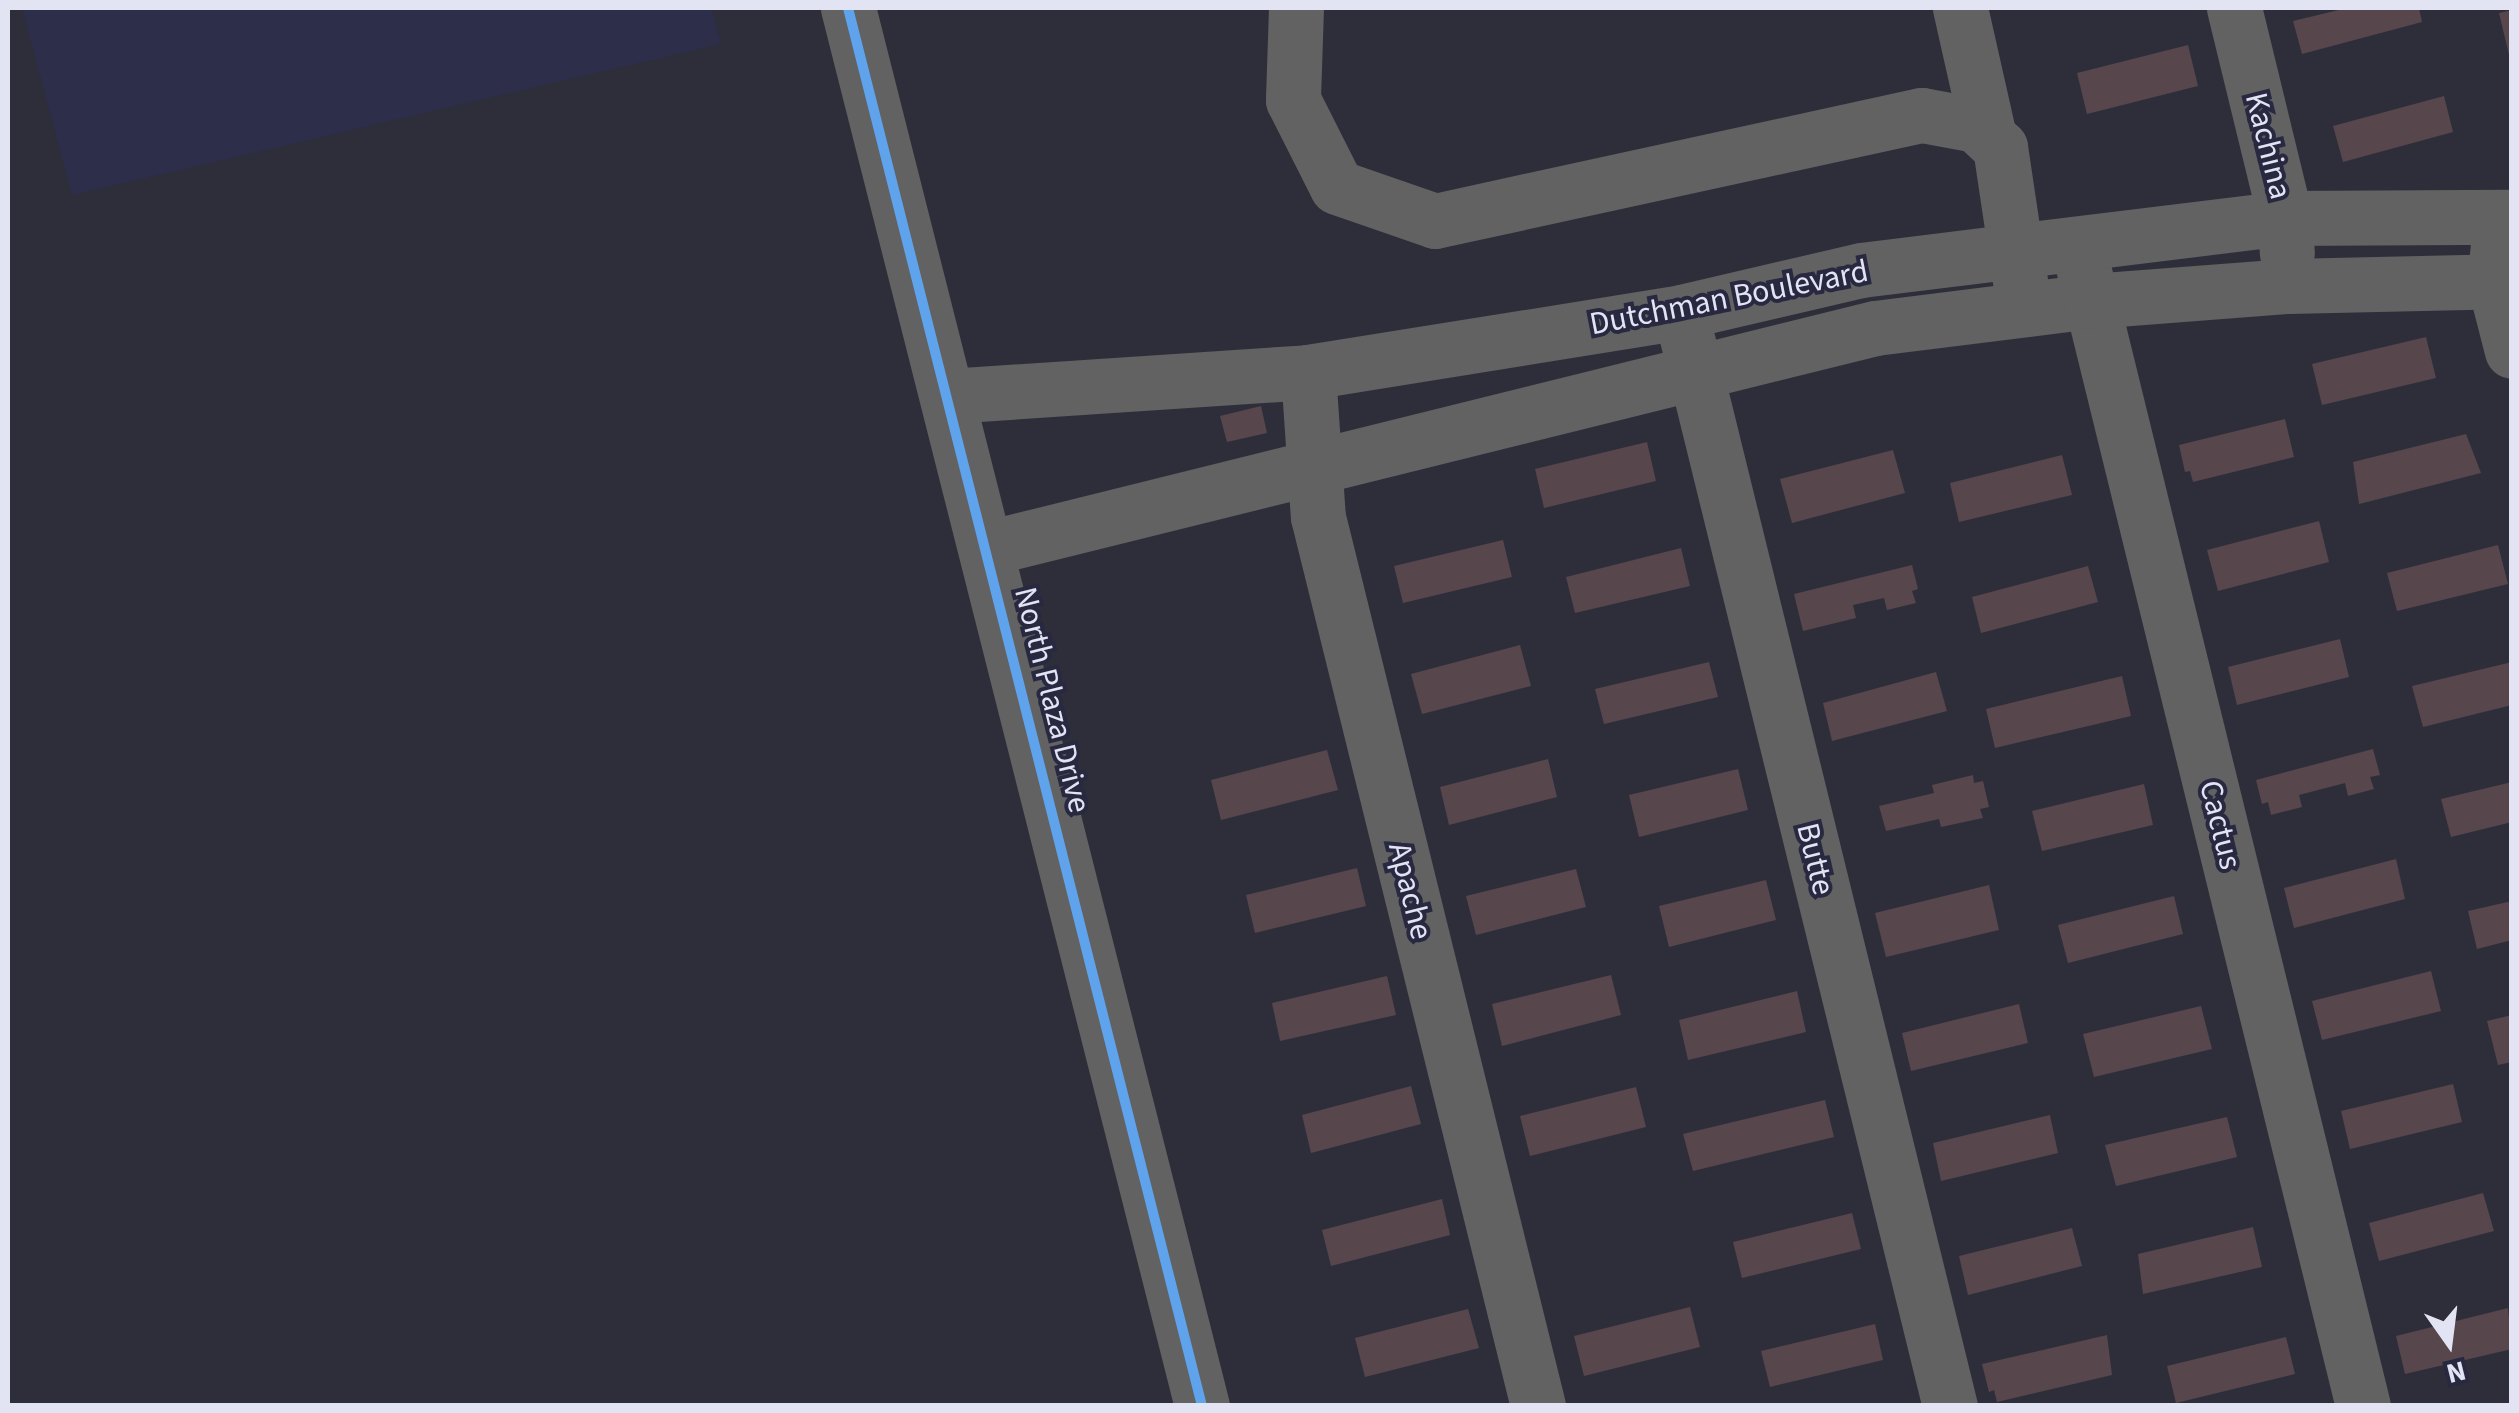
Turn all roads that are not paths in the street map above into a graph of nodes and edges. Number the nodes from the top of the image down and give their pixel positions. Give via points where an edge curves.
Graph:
1 (848, 8) edge
2 (1296, 8) edge
3 (1960, 8) edge
4 (2234, 8) edge
5 (1989, 137) junction
6 (2507, 217) edge
7 (2285, 218) junction
8 (2078, 245) junction
9 (2017, 250) junction
10 (2503, 281) edge
11 (2288, 286) junction
12 (2091, 301) junction
13 (2024, 309) junction
14 (1681, 312) junction
15 (2512, 350) edge
16 (1694, 370) junction
17 (1308, 372) junction
18 (948, 396) junction
19 (1316, 470) junction
20 (988, 548) junction
21 (1202, 1406) edge
22 (1538, 1406) edge
23 (1950, 1406) edge
24 (2363, 1406) edge

1 - 18 street, North Plaza Drive
2 - 5 street via 1293,100 1337,187 1435,221 1922,115 1976,125
3 - 5 street
4 - 7 street, Kachina
5 - 9 street via 2000,148
6 - 7 street, Dutchman Boulevard
6 - 10 street
7 - 8 street, Dutchman Boulevard
7 - 11 street, Kachina
8 - 9 street, Dutchman Boulevard
8 - 12 street, Cactus
9 - 13 street
9 - 14 street, Dutchman Boulevard via 1861,270
10 - 11 street, Dutchman Boulevard
10 - 15 street
11 - 12 street, Dutchman Boulevard
12 - 13 street, Dutchman Boulevard
12 - 24 street, Cactus
13 - 16 street, Dutchman Boulevard via 1875,328
14 - 16 street, Butte
14 - 17 street, Dutchman Boulevard
16 - 19 street, Dutchman Boulevard
16 - 23 street, Butte
17 - 18 street, Dutchman Boulevard
17 - 19 street, Apache
18 - 20 street, North Plaza Drive
19 - 20 street, Dutchman Boulevard
19 - 22 street, Apache via 1318,517
20 - 21 street, North Plaza Drive

